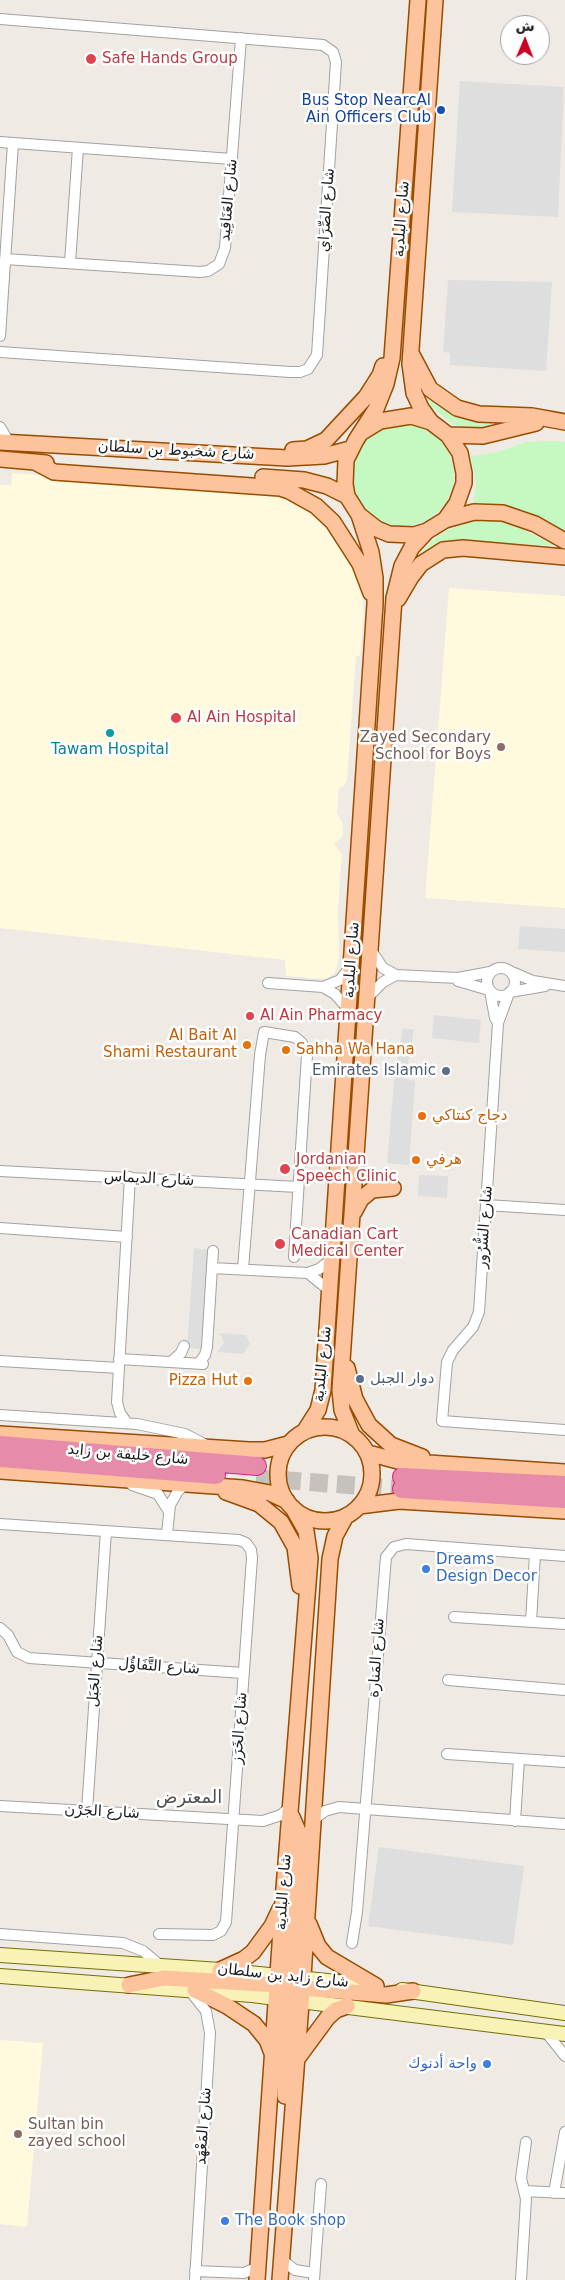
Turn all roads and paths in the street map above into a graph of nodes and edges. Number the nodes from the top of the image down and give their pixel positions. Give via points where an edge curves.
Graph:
1 (418, 0) edge
2 (436, 0) edge
3 (0, 19) edge
4 (241, 38) junction
5 (0, 142) edge
6 (13, 143) junction
7 (78, 148) junction
8 (232, 159) junction
9 (5, 259) junction
10 (70, 263) junction
11 (0, 336) edge
12 (392, 344) junction
13 (0, 352) edge
14 (411, 353) junction
15 (431, 422) junction
16 (565, 422) edge
17 (0, 428) edge
18 (362, 432) junction
19 (448, 435) junction
20 (3, 444) edge
21 (134, 448) junction
22 (350, 449) junction
23 (0, 459) edge
24 (37, 463) junction
25 (347, 496) junction
26 (359, 515) junction
27 (445, 520) junction
28 (426, 531) junction
29 (565, 541) edge
30 (565, 557) edge
31 (375, 604) junction
32 (394, 612) junction
33 (371, 949) junction
34 (351, 966) junction
35 (490, 972) junction
36 (512, 972) junction
37 (396, 976) junction
38 (447, 978) junction
39 (268, 983) dead end
40 (560, 986) edge
41 (323, 987) junction
42 (489, 991) junction
43 (510, 993) junction
44 (367, 998) junction
45 (348, 1009) junction
46 (498, 1023) junction
47 (0, 1170) edge
48 (130, 1177) junction
49 (249, 1184) junction
50 (298, 1187) junction
51 (393, 1188) dead end
52 (486, 1205) junction
53 (565, 1210) edge
54 (352, 1216) junction
55 (0, 1228) edge
56 (126, 1237) junction
57 (213, 1251) dead end
58 (294, 1257) dead end
59 (332, 1259) junction
60 (212, 1268) junction
61 (243, 1269) junction
62 (308, 1273) junction
63 (330, 1291) junction
64 (343, 1351) junction
65 (0, 1361) edge
66 (171, 1362) junction
67 (198, 1363) junction
68 (119, 1364) junction
69 (117, 1402) junction
70 (0, 1415) edge
71 (102, 1420) junction
72 (127, 1423) junction
73 (565, 1430) edge
74 (304, 1432) junction
75 (0, 1434) edge
76 (352, 1434) junction
77 (288, 1444) junction
78 (0, 1445) edge
79 (211, 1448) junction
80 (368, 1453) junction
81 (0, 1458) edge
82 (445, 1464) junction
83 (0, 1471) edge
84 (563, 1474) edge
85 (119, 1480) junction
86 (186, 1484) junction
87 (213, 1486) junction
88 (565, 1499) edge
89 (290, 1504) junction
90 (359, 1506) junction
91 (168, 1510) junction
92 (565, 1511) edge
93 (346, 1516) junction
94 (0, 1524) edge
95 (106, 1531) junction
96 (167, 1534) junction
97 (535, 1554) junction
98 (565, 1556) edge
99 (306, 1608) junction
100 (454, 1616) dead end
101 (531, 1622) junction
102 (565, 1624) edge
103 (0, 1628) edge
104 (97, 1663) junction
105 (243, 1673) junction
106 (448, 1680) dead end
107 (565, 1690) edge
108 (447, 1754) dead end
109 (519, 1759) junction
110 (565, 1762) edge
111 (315, 1789) junction
112 (0, 1806) edge
113 (339, 1807) junction
114 (290, 1810) junction
115 (365, 1810) junction
116 (87, 1811) junction
117 (234, 1820) junction
118 (314, 1820) junction
119 (515, 1820) junction
120 (263, 1821) junction
121 (565, 1824) edge
122 (288, 1837) junction
123 (283, 1901) junction
124 (307, 1920) junction
125 (0, 1934) edge
126 (159, 1934) dead end
127 (352, 1943) dead end
128 (0, 1956) edge
129 (161, 1966) junction
130 (220, 1970) junction
131 (0, 1976) edge
132 (129, 1985) junction
133 (376, 1986) junction
134 (290, 1987) junction
135 (191, 1989) junction
136 (413, 1991) junction
137 (347, 2006) junction
138 (565, 2012) edge
139 (545, 2031) junction
140 (565, 2034) edge
141 (565, 2056) edge
142 (273, 2057) junction
143 (297, 2059) junction
144 (565, 2132) edge
145 (291, 2139) junction
146 (526, 2142) dead end
147 (320, 2184) dead end
148 (524, 2191) junction
149 (554, 2193) junction
150 (565, 2194) edge
151 (282, 2260) junction
152 (239, 2274) junction
153 (195, 2276) edge
154 (255, 2276) edge
155 (314, 2276) edge
156 (280, 2280) edge
157 (521, 2280) edge

1 - 12 main road, شارع البلدية
2 - 14 main road, شارع البلدية
3 - 4 street, شارع الصِّرَاي
4 - 8 street, شارع العَنَاقِيد
4 - 13 street, شارع الصِّرَاي via 323,45 331,49 336,58 314,363 295,373
5 - 6 street
6 - 7 street
6 - 9 street
7 - 8 street
7 - 10 street
8 - 10 street, شارع العَنَاقِيد via 225,253 216,267 200,272
9 - 10 street, شارع العَنَاقِيد
9 - 11 street
12 - 18 main road, شارع البلدية via 386,384 376,410
12 - 21 main road via 380,375 366,397 326,440 317,445 298,450 183,445
14 - 15 main road, شارع البلدية via 414,393
14 - 16 main road via 430,389 457,408 479,414 532,416
15 - 18 main road via 411,416 390,418
15 - 19 main road
16 - 19 main road via 529,424 483,436
17 - 20 street
18 - 22 main road
19 - 27 main road via 460,453 464,473 461,494
20 - 21 main road, شارع شخبوط بن سلطان
21 - 22 main road, شارع شخبوط بن سلطان via 300,458
22 - 25 main road via 344,472
23 - 24 main road, شارع شخبوط بن سلطان
24 - 25 main road, شارع شخبوط بن سلطان via 293,479 321,484
24 - 31 main road via 54,472 289,491 316,506 341,532 360,564
25 - 26 main road
26 - 28 main road via 389,534
26 - 31 main road, شارع البلدية via 371,552
27 - 28 main road
27 - 29 main road via 474,512 503,513 535,524
28 - 32 main road, شارع البلدية via 402,566
30 - 32 main road via 463,548 443,550 426,559 417,569
31 - 34 main road, شارع البلدية
32 - 33 main road, شارع البلدية
33 - 37 street via 383,968
33 - 44 main road, شارع البلدية
34 - 41 street via 340,980
34 - 45 main road, شارع البلدية
35 - 36 street via 502,967
35 - 38 street
35 - 42 street via 486,981
36 - 40 street via 533,981
36 - 43 street via 515,983
37 - 38 street
37 - 44 street via 383,982
38 - 42 street
39 - 41 street
40 - 43 street
41 - 45 street via 335,994
42 - 43 street via 500,996
42 - 46 street, شارع السُّرُور
43 - 46 street, شارع السُّرُور
44 - 54 main road, شارع البلدية
45 - 59 main road, شارع البلدية
46 - 52 street, شارع السُّرُور
47 - 48 street, شارع الديماس
48 - 49 street, شارع الديماس
48 - 56 street
49 - 50 street, شارع الديماس
49 - 50 street via 264,1032 295,1037 307,1055
49 - 61 street
50 - 58 street
51 - 54 main road via 372,1190 366,1194
52 - 53 street
52 - 73 street, شارع السُّرُور via 479,1312 473,1327 447,1362 442,1421
54 - 64 main road, شارع البلدية
55 - 56 street
56 - 68 street
57 - 60 street
59 - 62 street
59 - 63 main road, شارع البلدية
60 - 61 street
60 - 67 street via 207,1347
61 - 62 street
62 - 63 street
63 - 74 main road, شارع البلدية via 323,1390 318,1410
64 - 76 main road, شارع البلدية via 340,1400
64 - 82 main road via 355,1400 375,1432 400,1450
65 - 68 street
66 - 67 street
66 - 67 street via 184,1346 186,1356
66 - 68 street
68 - 69 street
69 - 71 street
69 - 72 street
70 - 71 street
71 - 72 street
72 - 79 street via 185,1434
74 - 76 main road via 327,1427
74 - 77 main road
75 - 79 main road
76 - 80 main road
77 - 79 main road via 257,1450
77 - 89 main road via 278,1473 280,1488
78 - 81 highway, شارع خليفة بن زايد via 256,1472
80 - 82 main road via 398,1461
80 - 90 main road via 372,1468 371,1485
82 - 84 main road
83 - 85 main road
84 - 88 highway via 402,1483
85 - 86 main road
85 - 91 street via 154,1492
86 - 87 main road
86 - 91 street via 174,1495
87 - 89 main road via 252,1489
87 - 99 main road via 259,1504 281,1522 295,1547
89 - 93 main road via 314,1519
89 - 99 main road, شارع البلدية via 302,1523 310,1549
90 - 92 main road via 409,1501
90 - 93 main road
91 - 96 street
93 - 111 main road, شارع البلدية via 335,1536 330,1559
94 - 95 street, شارع الخَرَز
95 - 96 street, شارع الخَرَز
95 - 104 street, شارع الجَبَل
96 - 105 street, شارع الخَرَز via 239,1540 251,1550
97 - 98 street, شارع المَنارة
97 - 101 street
97 - 115 street, شارع المَنارة via 406,1544 389,1552 384,1563
99 - 114 main road, شارع البلدية
100 - 101 street
101 - 102 street
103 - 104 street, شارع التَّفَاؤُل via 24,1657
104 - 105 street, شارع التَّفَاؤُل
104 - 116 street, شارع الجَبَل
105 - 117 street, شارع الخَرَز
106 - 107 street
108 - 109 street
109 - 110 street
109 - 119 street
111 - 113 street via 328,1803
111 - 118 main road, شارع البلدية
112 - 116 street, شارع الجَرْن
113 - 115 street
113 - 118 street via 325,1811
114 - 120 street, شارع الجَرْن
114 - 122 main road, شارع البلدية
114 - 134 main road via 299,1838
115 - 119 street
115 - 127 street, شارع المَنارة
116 - 117 street, شارع الجَرْن
117 - 120 street, شارع الجَرْن
117 - 126 street, شارع الخَرَز via 224,1928 209,1936
118 - 124 main road, شارع البلدية
119 - 121 street
120 - 122 street, شارع الجَرْن via 280,1828
122 - 123 main road, شارع البلدية
123 - 130 main road via 272,1926 253,1952
123 - 134 main road, شارع البلدية
124 - 133 main road via 318,1946 328,1957
124 - 134 main road, شارع البلدية
125 - 129 street via 124,1943 143,1951
128 - 129 main road, شارع زايد بن سلطان
129 - 130 main road, شارع زايد بن سلطان
130 - 134 main road, شارع زايد بن سلطان
131 - 132 main road, شارع زايد بن سلطان
132 - 134 main road via 164,1978
132 - 135 main road, شارع زايد بن سلطان
133 - 134 main road, شارع زايد بن سلطان
133 - 136 main road, شارع زايد بن سلطان
134 - 135 main road, شارع زايد بن سلطان
134 - 136 main road via 386,1995
134 - 137 main road, شارع زايد بن سلطان
134 - 142 main road, شارع البلدية
134 - 143 main road, شارع البلدية
134 - 145 main road via 284,2109
135 - 142 main road via 222,2002 254,2024 267,2040
135 - 153 street, شارع المَعْهَد via 206,2012 210,2037
136 - 138 main road, شارع زايد بن سلطان
137 - 139 main road, شارع زايد بن سلطان
137 - 143 main road via 328,2017
139 - 140 main road, شارع زايد بن سلطان
139 - 141 street
142 - 154 main road, شارع البلدية
143 - 145 main road, شارع البلدية
144 - 149 street
145 - 151 main road, شارع البلدية
146 - 148 street via 521,2178
147 - 155 street
148 - 149 street
148 - 157 street
149 - 150 street
151 - 155 street via 295,2270
151 - 156 main road, شارع البلدية
152 - 153 street, شارع المَعْهَد
152 - 154 street, شارع المَعْهَد
152 - 154 street, شارع المَعْهَد via 249,2272

